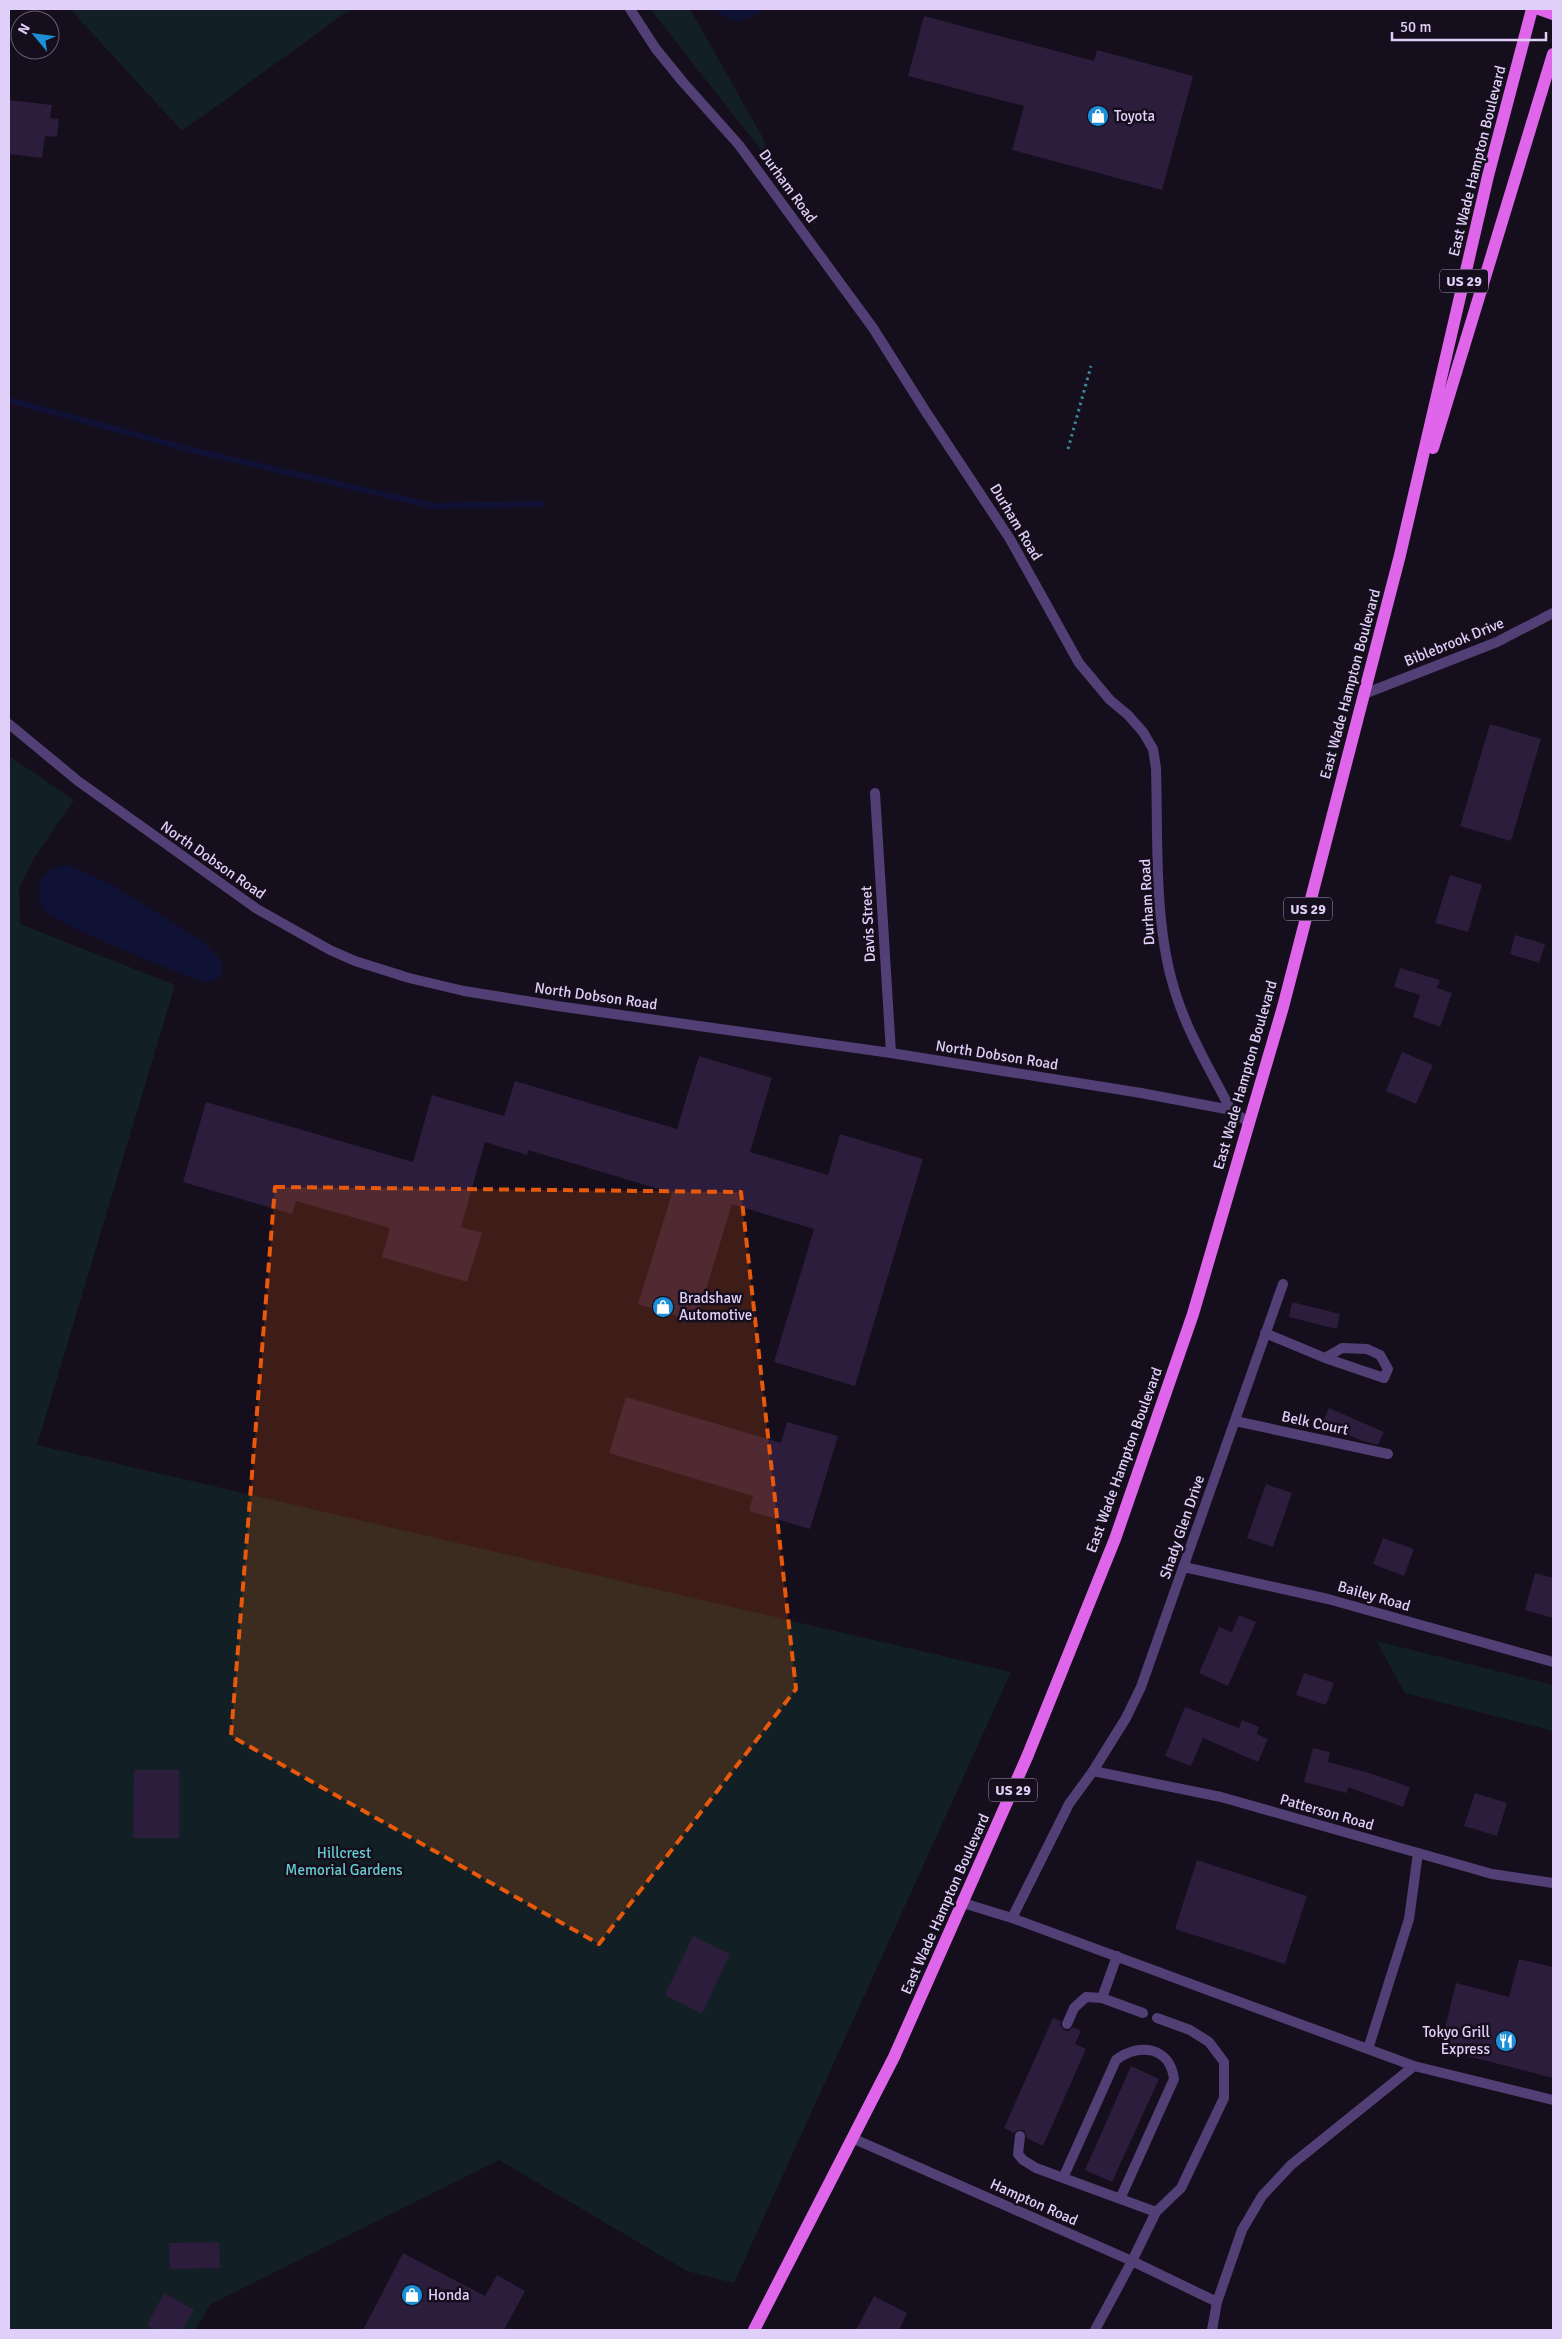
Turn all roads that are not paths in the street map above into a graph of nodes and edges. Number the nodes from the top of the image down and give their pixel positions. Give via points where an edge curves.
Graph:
1 (630, 9) edge
2 (1532, 9) edge
3 (1539, 9) edge
4 (1553, 14) edge
5 (1553, 54) edge
6 (1400, 555) junction
7 (1553, 613) edge
8 (1364, 694) junction
9 (9, 724) edge
10 (875, 793) dead end
11 (890, 1053) junction
12 (1231, 1110) junction
13 (1248, 1122) junction
14 (1282, 1284) dead end
15 (1265, 1333) junction
16 (1325, 1358) junction
17 (1235, 1421) junction
18 (1388, 1454) dead end
19 (1184, 1567) junction
20 (1553, 1662) edge
21 (1093, 1771) junction
22 (1418, 1853) junction
23 (1553, 1882) edge
24 (963, 1903) junction
25 (1012, 1918) junction
26 (1117, 1956) junction
27 (1102, 1998) junction
28 (1143, 2013) dead end
29 (1157, 2018) dead end
30 (1067, 2024) dead end
31 (1368, 2049) junction
32 (1414, 2066) junction
33 (1553, 2100) edge
34 (1020, 2136) dead end
35 (852, 2138) junction
36 (1063, 2178) junction
37 (1120, 2199) junction
38 (1156, 2212) junction
39 (1132, 2261) junction
40 (1217, 2302) junction
41 (754, 2330) edge
42 (1095, 2330) edge
43 (1212, 2330) edge

1 - 12 street, Durham Road via 656,49 738,145 873,328 1010,539 1079,663 1110,700 1144,732 1153,749 1156,768 1162,928 1168,964 1184,1016
2 - 6 main road, East Wade Hampton Boulevard / US 29 via 1488,176
3 - 4 main road
5 - 6 main road, East Wade Hampton Boulevard / US 29
6 - 8 main road, East Wade Hampton Boulevard / US 29
7 - 8 street, Biblebrook Drive via 1497,642
8 - 13 main road, East Wade Hampton Boulevard / US 29 via 1283,1007
9 - 11 street, North Dobson Road via 93,792 257,909 305,938 355,961 464,992
10 - 11 street, Davis Street
11 - 12 street, North Dobson Road
12 - 13 street, North Dobson Road
13 - 24 main road, East Wade Hampton Boulevard / US 29 via 1193,1314 1115,1539 1027,1757
14 - 15 street, Shady Glen Drive
15 - 16 street
15 - 17 street, Shady Glen Drive
16 - 16 street via 1384,1378 1388,1369 1380,1355 1367,1349 1342,1348
17 - 18 street, Belk Court
17 - 19 street, Shady Glen Drive
19 - 20 street, Bailey Road via 1328,1599
19 - 21 street, Shady Glen Drive via 1141,1687
21 - 22 street, Patterson Road via 1221,1797
21 - 25 street, Shady Glen Drive via 1069,1804
22 - 23 street, Patterson Road via 1492,1874
22 - 31 street via 1409,1919
24 - 25 street
24 - 35 main road, East Wade Hampton Boulevard / US 29 via 894,2057
25 - 26 street
26 - 27 street
26 - 31 street
27 - 28 street
27 - 30 street via 1081,1999
29 - 38 street via 1190,2030 1209,2042 1224,2062 1224,2098 1181,2188
31 - 32 street
32 - 33 street
32 - 40 street via 1291,2165 1262,2196 1242,2230
34 - 36 street via 1018,2154 1023,2160
35 - 39 street, Hampton Road
35 - 41 main road, East Wade Hampton Boulevard / US 29
36 - 37 street
36 - 37 street via 1116,2060 1133,2050 1154,2051 1173,2069 1174,2079
37 - 38 street
38 - 39 street
39 - 40 street, Hampton Road
39 - 42 street
40 - 43 street

